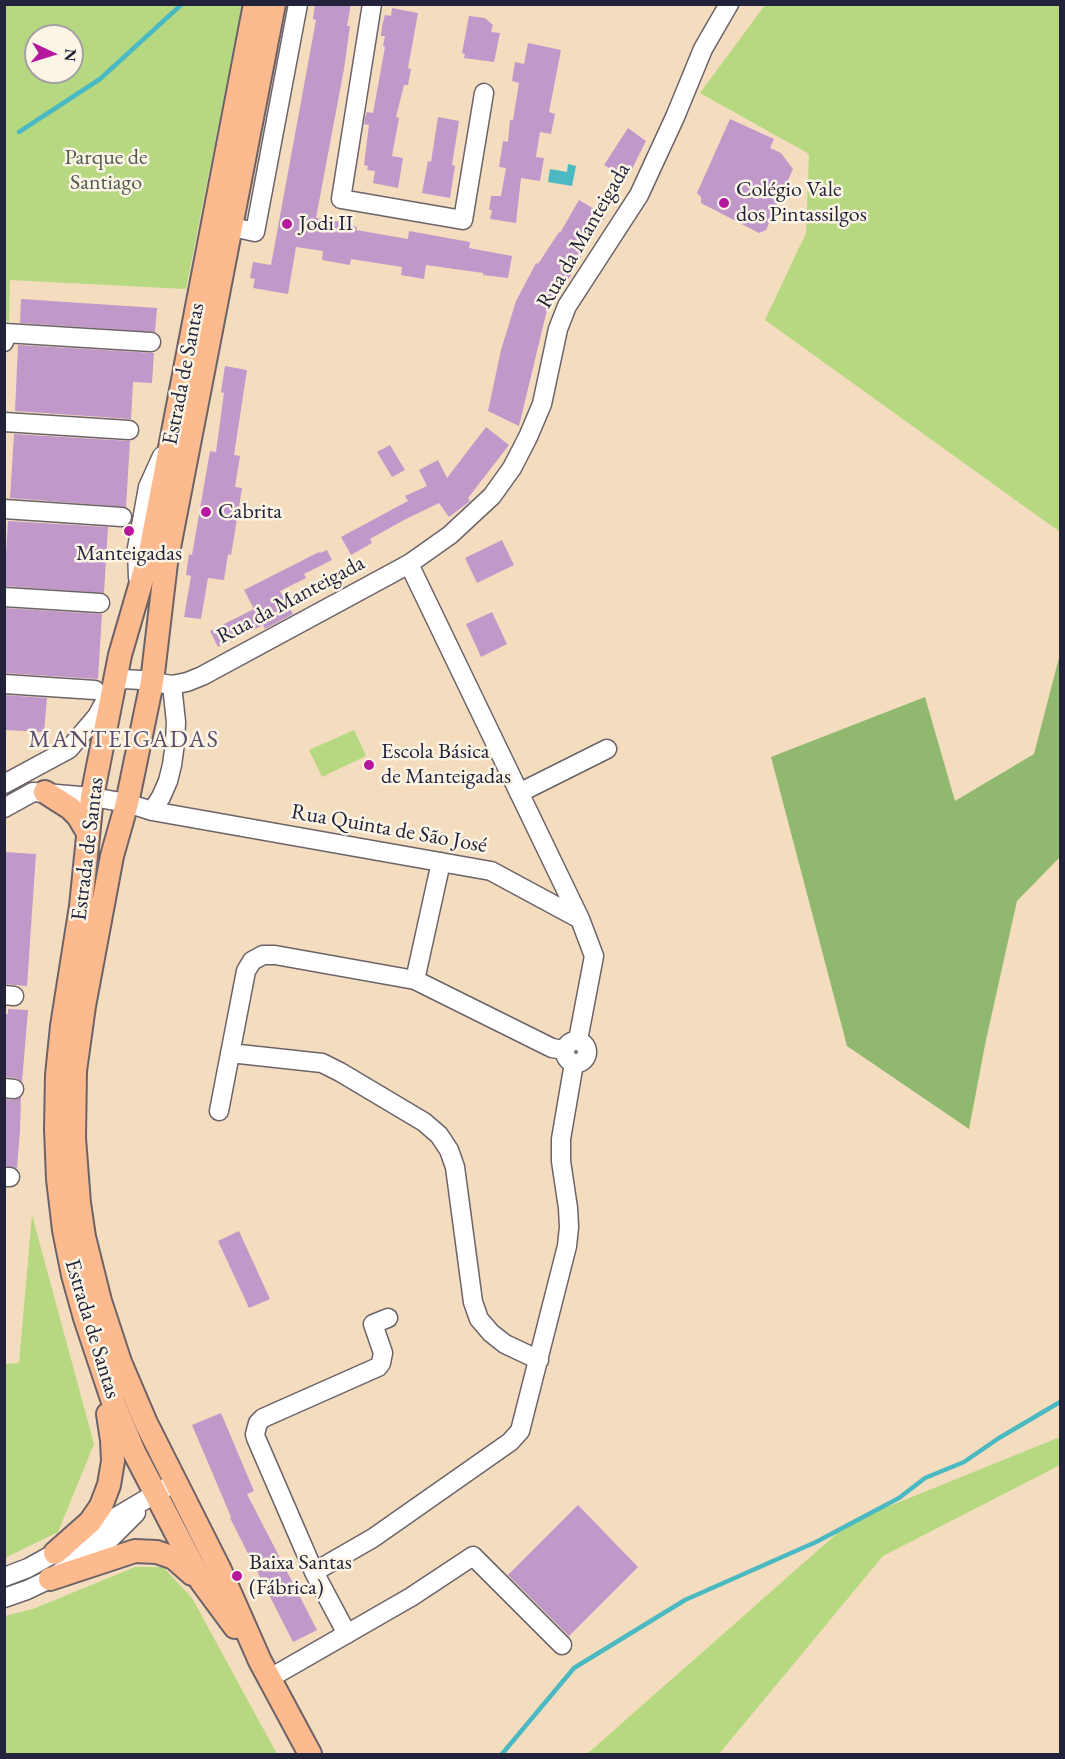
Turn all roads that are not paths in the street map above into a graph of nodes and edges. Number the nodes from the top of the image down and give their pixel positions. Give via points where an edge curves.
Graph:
1 (255, 4) edge
2 (274, 4) edge
3 (298, 4) edge
4 (372, 4) edge
5 (729, 4) edge
6 (484, 93) dead end
7 (232, 227) junction
8 (5, 333) edge
9 (4, 342) edge
10 (151, 342) dead end
11 (4, 422) edge
12 (129, 430) dead end
13 (4, 509) edge
14 (122, 517) dead end
15 (409, 564) junction
16 (4, 597) edge
17 (100, 603) dead end
18 (162, 683) junction
19 (4, 684) edge
20 (104, 687) junction
21 (607, 749) dead end
22 (4, 784) edge
23 (45, 792) junction
24 (519, 793) junction
25 (92, 796) junction
26 (127, 803) junction
27 (4, 808) edge
28 (152, 811) junction
29 (88, 833) junction
30 (441, 862) junction
31 (580, 919) junction
32 (415, 980) junction
33 (572, 1051) junction
34 (230, 1053) junction
35 (219, 1111) dead end
36 (388, 1318) dead end
37 (539, 1360) junction
38 (99, 1362) junction
39 (175, 1482) junction
40 (155, 1495) junction
41 (55, 1553) junction
42 (314, 1572) junction
43 (4, 1577) edge
44 (50, 1579) junction
45 (201, 1581) junction
46 (4, 1598) edge
47 (346, 1634) junction
48 (562, 1645) dead end
49 (265, 1670) junction
50 (310, 1755) edge

1 - 20 main road, Estrada de Santas via 150,552 120,655
2 - 7 main road, Estrada de Santas
3 - 7 street via 255,232
4 - 6 street via 341,199 462,220
5 - 15 street, Rua da Manteigada via 703,49 639,195 567,306 558,329 542,404 512,468 470,518
7 - 18 main road, Estrada de Santas via 166,563
8 - 9 street
8 - 10 street
11 - 12 street
13 - 14 street
15 - 18 street, Rua da Manteigada via 202,676 187,682
15 - 24 street
16 - 17 street
18 - 20 street via 130,678
18 - 26 main road, Estrada de Santas
18 - 28 street via 176,722 174,754 168,781
19 - 20 street
20 - 22 street via 97,716 69,748
20 - 25 main road, Estrada de Santas
21 - 24 street
23 - 25 street, Rua Quinta de São José
23 - 27 street via 33,792
23 - 29 main road via 70,808
24 - 31 street
25 - 26 street, Rua Quinta de São José
25 - 29 main road, Estrada de Santas
26 - 28 street, Rua Quinta de São José
26 - 39 main road, Estrada de Santas via 110,867 82,1017 75,1071 76,1171 84,1237 109,1332 132,1393
28 - 30 street, Rua Quinta de São José
29 - 38 main road, Estrada de Santas via 62,1026 56,1129 64,1230
30 - 31 street, Rua Quinta de São José via 491,871
30 - 32 street
31 - 33 street via 594,956
32 - 33 street via 552,1048
32 - 34 street via 263,955 252,961 246,971
33 - 37 street via 561,1139 568,1208 567,1246
34 - 35 street
34 - 37 street via 322,1063 424,1122 439,1135 455,1167 472,1302 479,1319 505,1344
36 - 42 street via 373,1324 383,1353 378,1367 263,1418 257,1427 256,1438
37 - 42 street via 516,1437 373,1538
38 - 40 main road, Estrada de Santas via 128,1439
38 - 41 main road via 112,1440 109,1485 90,1522
39 - 40 street
39 - 49 main road, Estrada de Santas
40 - 41 street
40 - 44 street via 110,1539
40 - 45 main road, Estrada de Santas
41 - 43 street
42 - 47 street
44 - 45 main road via 135,1551 174,1558
44 - 46 street
45 - 49 main road, Estrada de Santas
47 - 48 street via 473,1556
47 - 49 street
49 - 50 main road, Estrada de Santas

